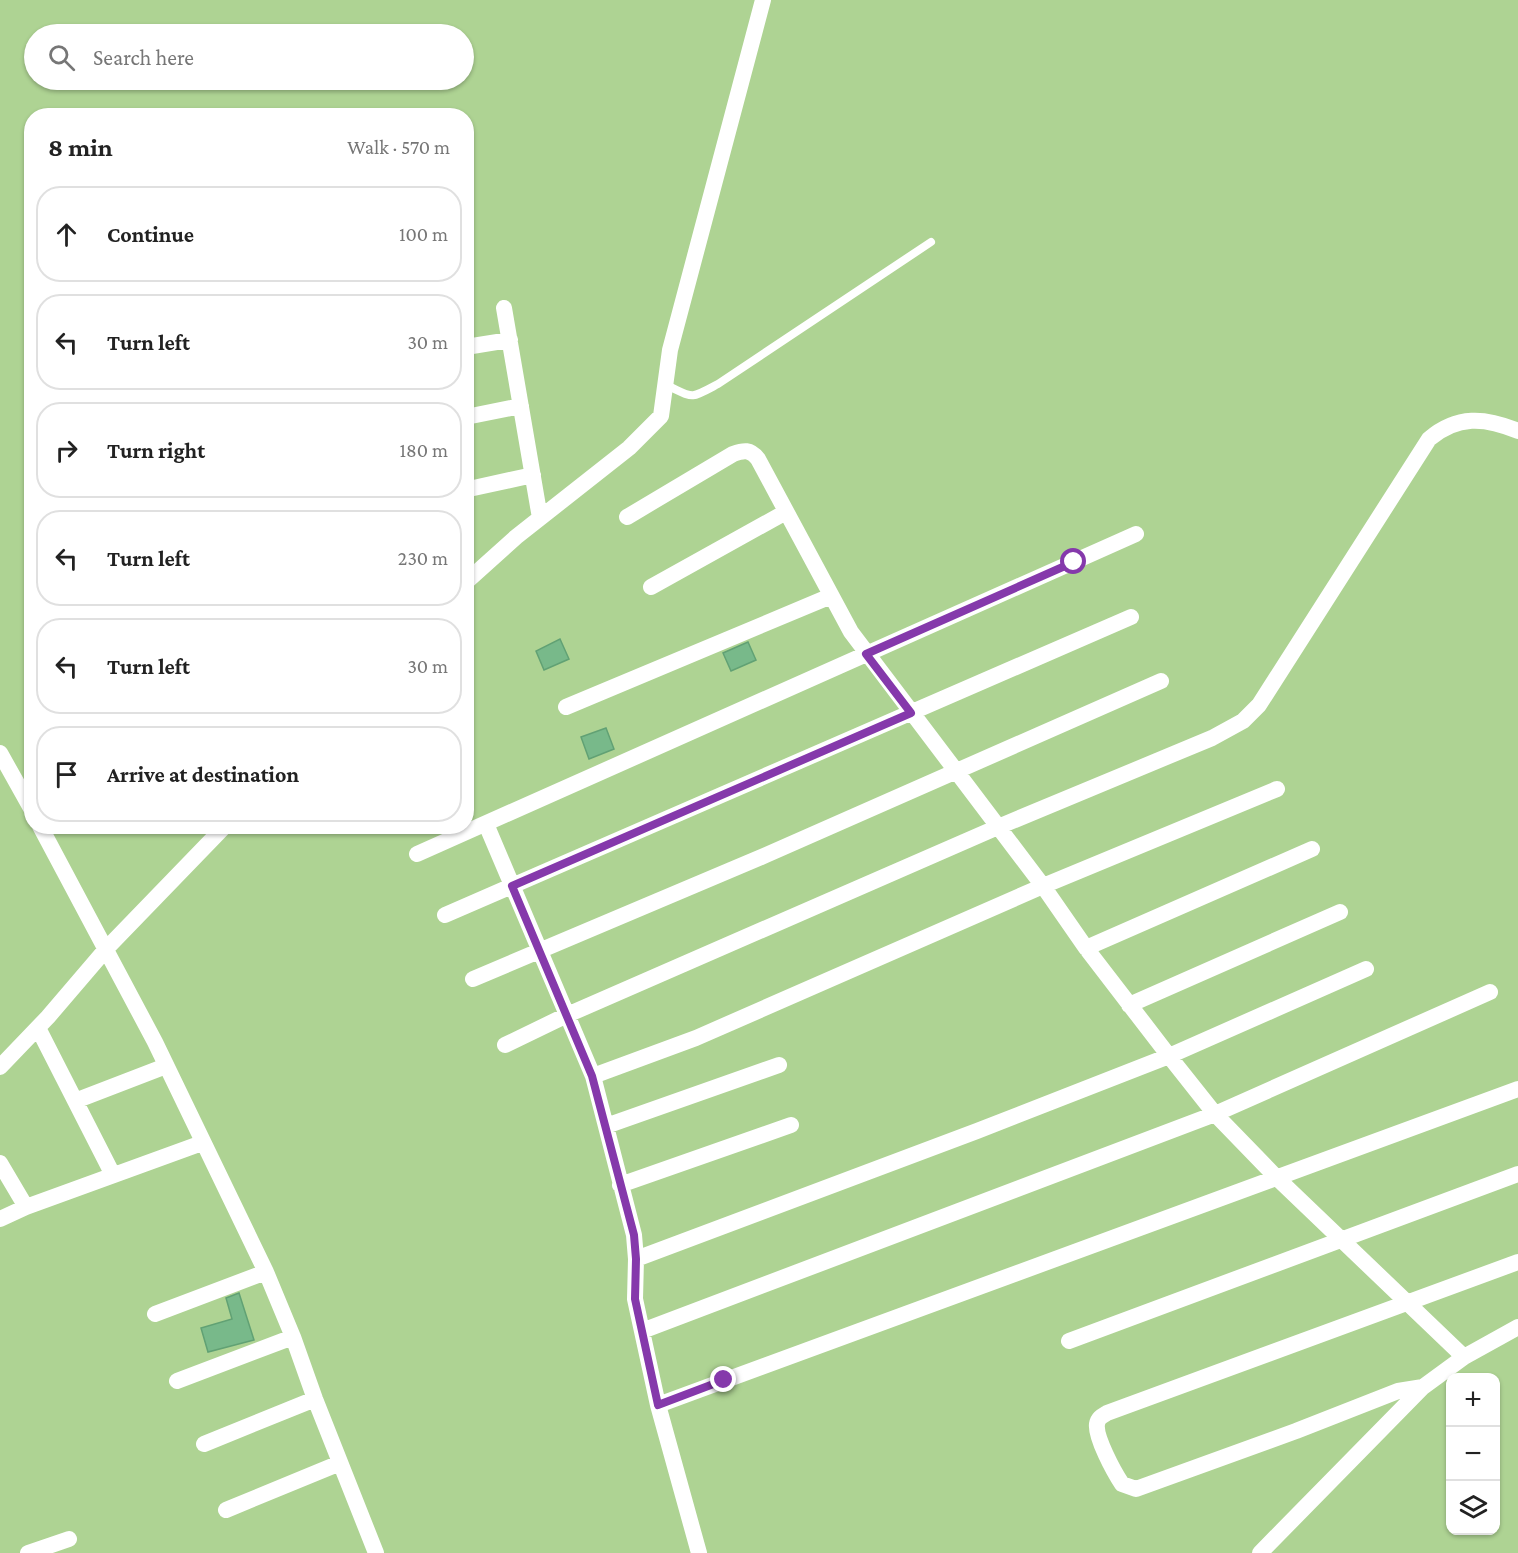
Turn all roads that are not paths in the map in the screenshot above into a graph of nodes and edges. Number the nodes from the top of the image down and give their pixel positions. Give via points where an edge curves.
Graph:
1 (763, 0) edge
2 (931, 243) dead end
3 (504, 308) dead end
4 (510, 340) junction
5 (474, 346) edge
6 (666, 384) junction
7 (521, 406) junction
8 (474, 415) edge
9 (1518, 431) edge
10 (533, 475) junction
11 (474, 488) edge
12 (786, 513) junction
13 (627, 517) dead end
14 (540, 518) junction
15 (1136, 534) dead end
16 (474, 575) edge
17 (651, 587) dead end
18 (831, 596) junction
19 (1131, 617) dead end
20 (866, 654) junction
21 (1161, 681) dead end
22 (566, 707) dead end
23 (911, 713) junction
24 (0, 753) edge
25 (956, 770) junction
26 (1277, 789) dead end
27 (24, 796) edge
28 (486, 824) junction
29 (998, 827) junction
30 (474, 829) edge
31 (44, 834) edge
32 (217, 834) edge
33 (463, 834) edge
34 (1312, 849) dead end
35 (417, 854) dead end
36 (512, 886) junction
37 (1043, 886) junction
38 (1340, 912) dead end
39 (445, 915) dead end
40 (106, 948) junction
41 (1086, 948) junction
42 (539, 950) junction
43 (1366, 969) dead end
44 (473, 979) dead end
45 (1490, 992) dead end
46 (1129, 1005) junction
47 (567, 1015) junction
48 (38, 1028) junction
49 (505, 1045) dead end
50 (1169, 1056) junction
51 (779, 1065) dead end
52 (166, 1066) junction
53 (0, 1067) edge
54 (592, 1076) junction
55 (1518, 1089) edge
56 (75, 1101) junction
57 (1215, 1114) junction
58 (791, 1125) dead end
59 (606, 1126) junction
60 (202, 1143) junction
61 (0, 1163) edge
62 (1518, 1174) edge
63 (113, 1175) junction
64 (1277, 1178) junction
65 (620, 1185) junction
66 (26, 1207) junction
67 (0, 1219) edge
68 (1342, 1241) junction
69 (636, 1259) junction
70 (1518, 1262) edge
71 (266, 1272) junction
72 (1407, 1304) junction
73 (155, 1314) dead end
74 (1518, 1327) edge
75 (642, 1331) junction
76 (293, 1337) junction
77 (1069, 1341) dead end
78 (1464, 1356) junction
79 (177, 1381) dead end
80 (1423, 1387) junction
81 (315, 1399) junction
82 (658, 1405) junction
83 (204, 1444) dead end
84 (340, 1463) junction
85 (226, 1510) dead end
86 (69, 1539) dead end
87 (28, 1553) edge
88 (376, 1553) edge
89 (699, 1553) edge
90 (1260, 1553) edge

1 - 6 street via 670,350
2 - 6 lane via 699,395 685,395
3 - 4 street
4 - 5 street
4 - 7 street
6 - 14 street via 661,416 629,448
7 - 8 street
7 - 10 street
9 - 29 street via 1498,422 1470,420 1441,429 1429,439 1259,705 1243,721 1212,738
10 - 11 street
10 - 14 street
12 - 13 street via 758,459 753,452 744,450
12 - 17 street
12 - 18 street
14 - 16 street
15 - 20 street
18 - 20 street
18 - 22 street
19 - 23 street
20 - 23 street
20 - 28 street
21 - 25 street
23 - 25 street
23 - 36 street
24 - 27 street
25 - 29 street
25 - 42 street
26 - 37 street
28 - 30 street
28 - 36 street
29 - 37 street
29 - 47 street
31 - 40 street
32 - 40 street
33 - 35 street
34 - 41 street
36 - 39 street
36 - 42 street
37 - 41 street
37 - 54 street via 696,1038
38 - 46 street
40 - 48 street
40 - 52 street
41 - 46 street
42 - 44 street
42 - 47 street
43 - 50 street
45 - 57 street
46 - 50 street
47 - 49 street
47 - 54 street
48 - 53 street
48 - 56 street
50 - 57 street
50 - 69 street
51 - 59 street
52 - 56 street
52 - 60 street
54 - 59 street
55 - 64 street
56 - 63 street
57 - 64 street
57 - 75 street
58 - 65 street
59 - 65 street
60 - 63 street
60 - 71 street
61 - 66 street
62 - 68 street
63 - 66 street
64 - 68 street
64 - 82 street
65 - 69 street via 634,1235
66 - 67 street
68 - 72 street
68 - 77 street
69 - 75 street via 635,1299
70 - 72 street
71 - 73 street
71 - 76 street
72 - 78 street
72 - 80 street via 1107,1413 1097,1422 1098,1434 1122,1484 1136,1489 1398,1391
74 - 78 street
75 - 82 street
76 - 79 street
76 - 81 street
78 - 80 street
80 - 90 street
81 - 83 street
81 - 84 street
82 - 89 street
84 - 85 street
84 - 88 street
86 - 87 street

